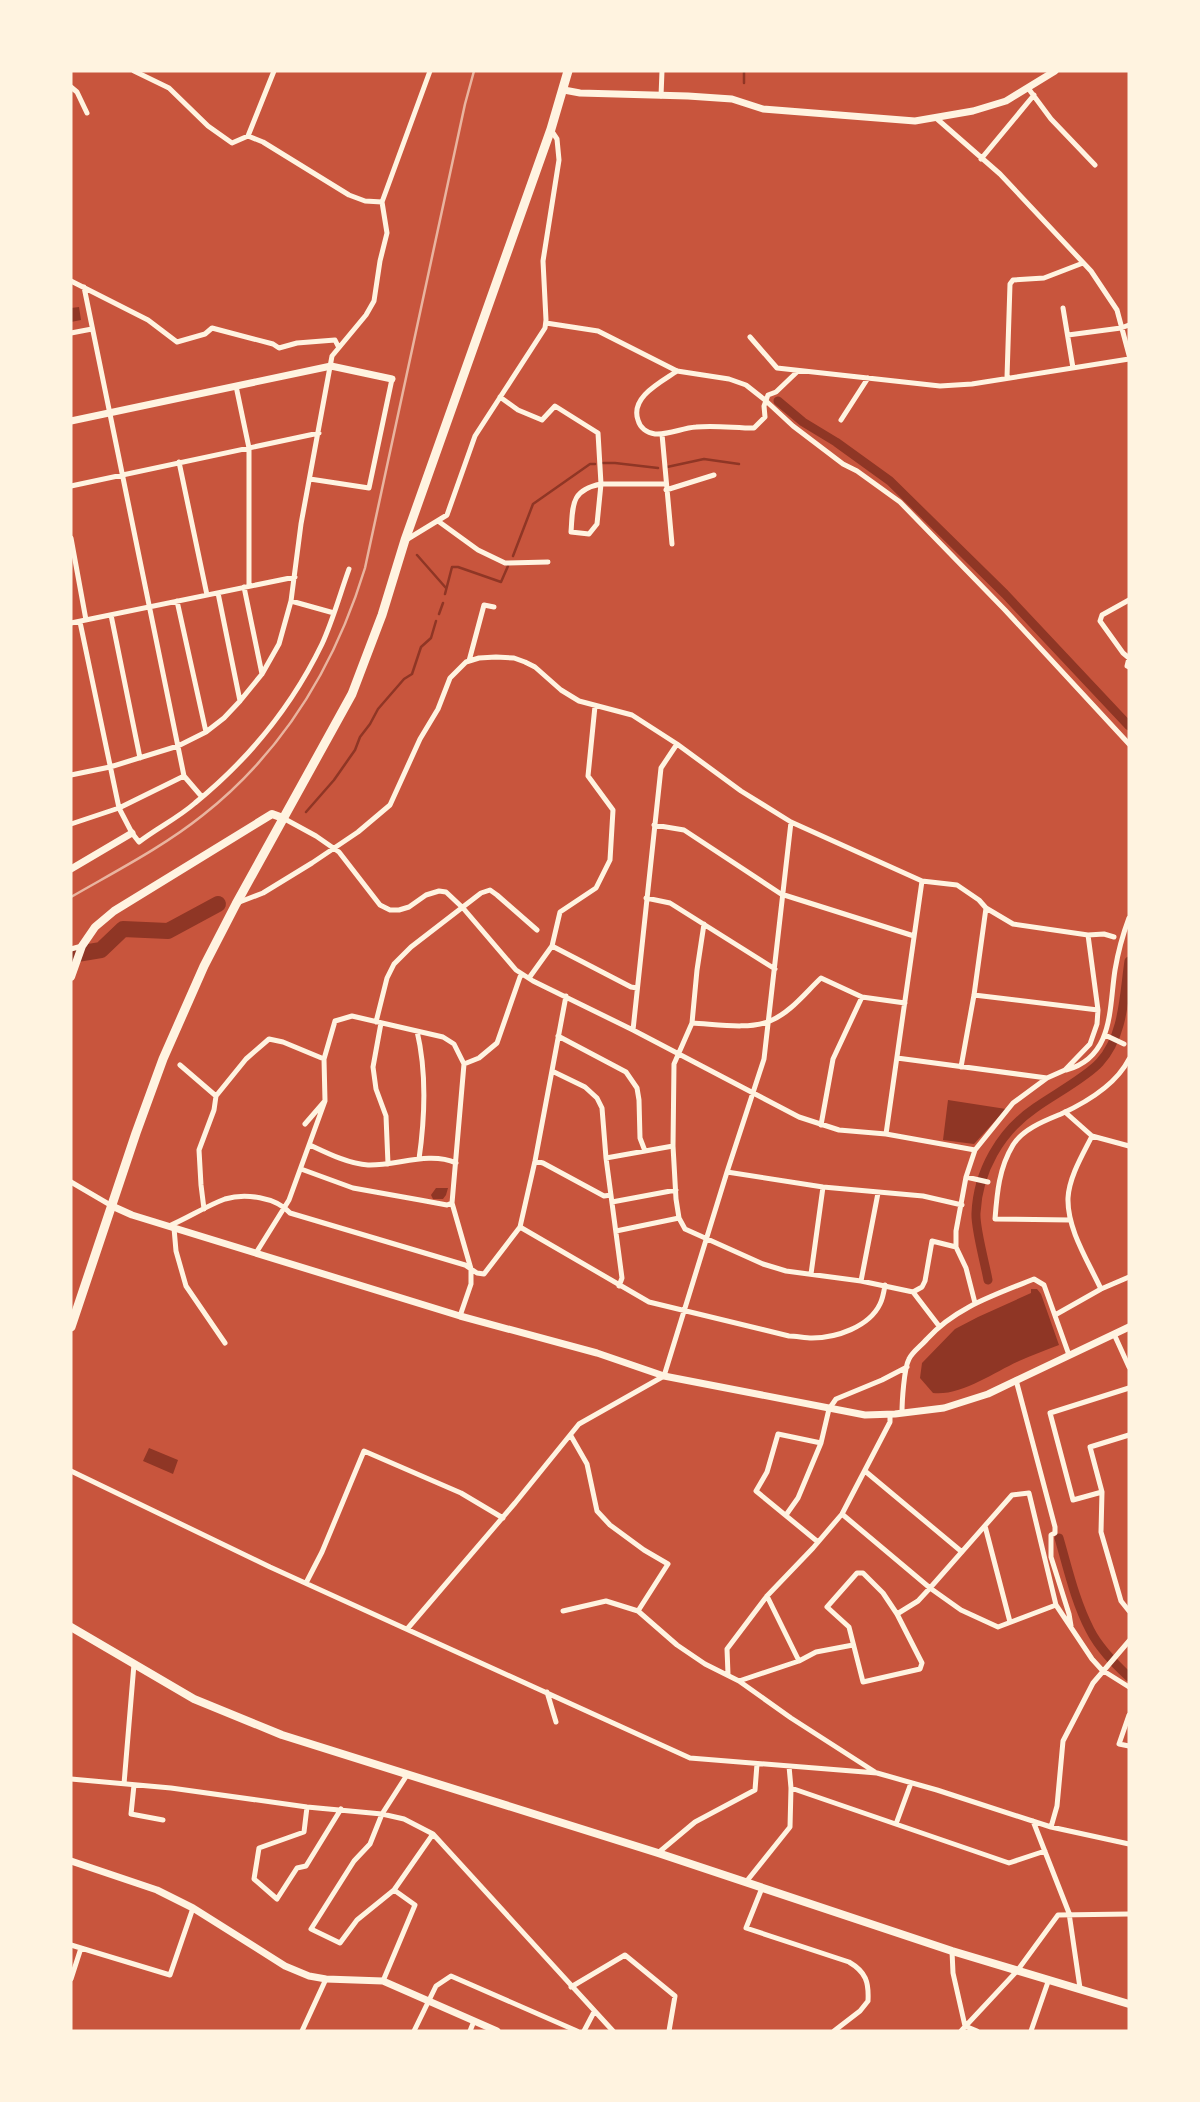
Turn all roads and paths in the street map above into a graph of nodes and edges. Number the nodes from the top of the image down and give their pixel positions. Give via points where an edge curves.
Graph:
1 (134, 71) edge
2 (274, 71) edge
3 (430, 71) edge
4 (568, 71) edge
5 (662, 71) edge
6 (1055, 71) edge
7 (71, 87) edge
8 (1028, 88) junction
9 (564, 90) junction
10 (1034, 95) junction
11 (662, 96) junction
12 (87, 112) dead end
13 (936, 118) junction
14 (551, 129) junction
15 (248, 136) junction
16 (981, 159) junction
17 (1094, 165) dead end
18 (382, 202) junction
19 (1083, 263) junction
20 (71, 280) edge
21 (84, 287) junction
22 (1063, 308) dead end
23 (546, 324) junction
24 (1129, 325) edge
25 (1121, 328) junction
26 (92, 329) junction
27 (71, 333) edge
28 (1068, 335) junction
29 (750, 337) dead end
30 (338, 346) junction
31 (1129, 355) edge
32 (1129, 359) edge
33 (331, 366) junction
34 (1073, 368) junction
35 (677, 371) junction
36 (798, 371) junction
37 (1007, 377) junction
38 (868, 378) junction
39 (392, 379) joint
40 (236, 386) junction
41 (500, 397) junction
42 (765, 400) junction
43 (109, 413) junction
44 (841, 420) dead end
45 (71, 421) edge
46 (319, 433) junction
47 (662, 434) junction
48 (248, 448) junction
49 (179, 462) junction
50 (121, 475) junction
51 (714, 475) dead end
52 (310, 479) junction
53 (601, 484) junction
54 (71, 486) edge
55 (666, 487) junction
56 (438, 520) junction
57 (71, 538) edge
58 (405, 540) junction
59 (672, 544) dead end
60 (548, 562) dead end
61 (349, 569) dead end
62 (295, 577) junction
63 (247, 587) junction
64 (218, 593) junction
65 (207, 595) junction
66 (292, 600) junction
67 (1129, 600) edge
68 (177, 601) junction
69 (150, 607) junction
70 (494, 607) dead end
71 (334, 613) junction
72 (111, 615) junction
73 (83, 621) junction
74 (71, 624) edge
75 (1129, 658) edge
76 (469, 661) junction
77 (1129, 668) edge
78 (262, 674) junction
79 (240, 701) junction
80 (595, 706) junction
81 (206, 732) junction
82 (677, 744) junction
83 (1129, 744) edge
84 (178, 746) junction
85 (140, 758) junction
86 (110, 767) junction
87 (71, 774) edge
88 (184, 776) junction
89 (202, 796) junction
90 (119, 808) junction
91 (283, 818) junction
92 (791, 822) junction
93 (71, 824) edge
94 (654, 824) junction
95 (132, 832) junction
96 (334, 848) junction
97 (71, 869) edge
98 (922, 881) junction
99 (782, 894) junction
100 (646, 898) junction
101 (236, 904) junction
102 (463, 908) junction
103 (986, 908) junction
104 (1129, 918) edge
105 (704, 924) junction
106 (537, 930) dead end
107 (1088, 935) junction
108 (914, 936) junction
109 (1114, 937) dead end
110 (552, 946) junction
111 (71, 949) edge
112 (80, 952) junction
113 (775, 969) junction
114 (522, 974) junction
115 (71, 977) edge
116 (529, 978) junction
117 (637, 988) junction
118 (974, 995) junction
119 (566, 996) junction
120 (862, 997) junction
121 (904, 1004) junction
122 (1098, 1010) junction
123 (378, 1022) junction
124 (769, 1022) junction
125 (692, 1023) junction
126 (633, 1030) junction
127 (417, 1031) junction
128 (558, 1036) junction
129 (1107, 1036) junction
130 (1124, 1044) dead end
131 (677, 1054) junction
132 (897, 1058) junction
133 (324, 1059) junction
134 (1129, 1059) edge
135 (464, 1064) junction
136 (180, 1065) dead end
137 (961, 1067) junction
138 (1065, 1070) junction
139 (552, 1071) junction
140 (1047, 1078) junction
141 (753, 1094) junction
142 (216, 1096) junction
143 (325, 1101) junction
144 (1064, 1112) junction
145 (305, 1124) dead end
146 (821, 1125) junction
147 (886, 1134) junction
148 (1092, 1136) junction
149 (310, 1145) junction
150 (673, 1146) junction
151 (1129, 1146) edge
152 (645, 1150) junction
153 (975, 1150) junction
154 (606, 1158) junction
155 (419, 1159) junction
156 (535, 1161) junction
157 (456, 1163) junction
158 (388, 1164) junction
159 (301, 1169) junction
160 (727, 1172) junction
161 (966, 1177) junction
162 (71, 1182) edge
163 (988, 1182) dead end
164 (823, 1187) junction
165 (676, 1190) junction
166 (878, 1193) junction
167 (611, 1196) junction
168 (612, 1202) junction
169 (452, 1203) junction
170 (962, 1205) junction
171 (112, 1206) junction
172 (285, 1208) junction
173 (204, 1209) junction
174 (679, 1218) junction
175 (1070, 1220) junction
176 (171, 1227) junction
177 (520, 1227) junction
178 (616, 1231) junction
179 (706, 1239) junction
180 (956, 1247) junction
181 (256, 1253) junction
182 (471, 1269) junction
183 (811, 1274) junction
184 (1129, 1277) edge
185 (861, 1281) junction
186 (885, 1285) junction
187 (619, 1286) junction
188 (1101, 1289) junction
189 (913, 1292) junction
190 (976, 1303) junction
191 (684, 1310) junction
192 (1055, 1315) junction
193 (460, 1316) junction
194 (939, 1326) junction
195 (1129, 1326) edge
196 (71, 1327) edge
197 (1114, 1334) junction
198 (225, 1343) dead end
199 (1069, 1355) junction
200 (906, 1367) junction
201 (1129, 1367) edge
202 (664, 1376) junction
203 (1016, 1380) junction
204 (1129, 1388) edge
205 (829, 1409) junction
206 (902, 1413) junction
207 (890, 1414) junction
208 (1129, 1435) edge
209 (571, 1436) junction
210 (821, 1443) junction
211 (865, 1470) junction
212 (71, 1471) edge
213 (1102, 1492) junction
214 (842, 1514) junction
215 (786, 1516) junction
216 (503, 1518) junction
217 (984, 1526) junction
218 (818, 1542) junction
219 (962, 1552) junction
220 (306, 1583) junction
221 (930, 1588) junction
222 (768, 1596) junction
223 (1056, 1605) junction
224 (563, 1610) dead end
225 (638, 1611) junction
226 (1129, 1611) edge
227 (897, 1614) junction
228 (1010, 1622) junction
229 (71, 1628) edge
230 (408, 1628) junction
231 (1071, 1629) junction
232 (1129, 1641) edge
233 (853, 1645) junction
234 (799, 1661) junction
235 (134, 1664) junction
236 (1104, 1668) junction
237 (728, 1674) junction
238 (739, 1681) junction
239 (1129, 1687) edge
240 (547, 1692) junction
241 (1129, 1715) edge
242 (556, 1722) dead end
243 (1129, 1746) edge
244 (757, 1764) junction
245 (789, 1766) junction
246 (877, 1773) junction
247 (407, 1775) junction
248 (71, 1779) edge
249 (911, 1783) junction
250 (124, 1784) junction
251 (134, 1786) junction
252 (791, 1788) junction
253 (307, 1806) junction
254 (341, 1809) junction
255 (382, 1814) junction
256 (162, 1820) dead end
257 (1033, 1821) junction
258 (896, 1824) junction
259 (1051, 1827) junction
260 (433, 1834) junction
261 (1129, 1844) edge
262 (1046, 1852) junction
263 (658, 1853) junction
264 (71, 1861) edge
265 (746, 1882) junction
266 (762, 1888) junction
267 (394, 1890) junction
268 (193, 1908) junction
269 (1069, 1913) junction
270 (1129, 1914) edge
271 (71, 1945) edge
272 (81, 1948) junction
273 (952, 1951) junction
274 (1017, 1970) junction
275 (326, 1978) junction
276 (71, 1979) edge
277 (1049, 1979) junction
278 (383, 1981) junction
279 (571, 1987) junction
280 (1080, 1988) junction
281 (429, 2000) junction
282 (1129, 2004) edge
283 (594, 2012) junction
284 (474, 2021) junction
285 (963, 2028) edge
286 (302, 2031) edge
287 (414, 2031) edge
288 (470, 2031) edge
289 (497, 2031) edge
290 (577, 2031) edge
291 (584, 2031) edge
292 (613, 2031) edge
293 (669, 2031) edge
294 (834, 2031) edge
295 (977, 2031) edge
296 (1031, 2031) edge

1 - 15 street via 169,88 208,126 232,143
2 - 15 street
3 - 18 street
4 - 9 highway
5 - 11 street
6 - 8 street
7 - 12 street
8 - 10 street
8 - 13 street via 1006,101
9 - 11 street
9 - 14 highway
10 - 16 street
10 - 17 street via 1051,119
11 - 13 street via 732,99 763,109 915,120
13 - 16 street
14 - 23 street via 557,139 559,160 543,261
14 - 58 highway
15 - 18 street via 349,195
16 - 19 street via 1000,174
18 - 30 street via 387,233 374,301
19 - 25 street via 1118,310
19 - 37 street via 1044,278 1013,280 1010,284
20 - 21 street
21 - 26 street
21 - 30 street via 148,320 177,342 205,334 212,328 279,348 296,343 335,340
22 - 28 street
23 - 35 street via 598,331
23 - 41 street
24 - 25 street
25 - 28 street
25 - 31 street
26 - 27 street
26 - 43 street
28 - 34 street
29 - 36 street via 777,368
30 - 33 street
32 - 34 street
33 - 39 street
33 - 40 street
33 - 46 street
34 - 37 street
35 - 42 street via 728,379 746,385
35 - 47 street via 637,404 640,426 652,434
36 - 38 street
36 - 42 street
37 - 38 street via 940,386
38 - 44 street
39 - 52 street via 369,488
40 - 43 street
40 - 48 street
41 - 53 street via 518,410 542,420 555,406 598,433
41 - 56 street via 475,436 446,515
42 - 47 street via 764,417 754,428 699,427
42 - 83 street via 793,426 911,512
43 - 45 street
43 - 50 street
46 - 48 street
46 - 52 street
47 - 55 street
48 - 49 street
48 - 63 street
49 - 50 street
49 - 65 street
50 - 54 street
50 - 69 street
51 - 55 street
52 - 62 street
53 - 53 street via 576,496 571,532 589,534 596,524
53 - 55 street
55 - 59 street
56 - 58 street
56 - 60 street via 478,550 505,563
57 - 73 street
58 - 91 highway via 382,615 352,694
61 - 71 street
62 - 63 street
62 - 66 street
63 - 64 street
63 - 78 street
64 - 65 street
64 - 79 street
65 - 68 street
66 - 71 street
66 - 78 street via 279,644
67 - 75 street via 1102,615 1100,621
68 - 69 street
68 - 81 street
69 - 72 street
69 - 84 street
70 - 76 street via 484,605
71 - 89 street via 304,677 283,710 242,762
72 - 73 street
72 - 85 street
73 - 74 street
73 - 86 street
75 - 77 street
76 - 80 street via 514,658 536,667 561,690 579,701
76 - 96 street via 450,678 390,805
78 - 79 street
79 - 81 street
80 - 82 street via 632,715
80 - 110 street via 588,776 613,810 610,860 596,888 560,912
81 - 84 street
82 - 92 street via 741,791
82 - 94 street via 661,768
84 - 85 street
84 - 88 street
85 - 86 street
86 - 87 street
86 - 90 street
88 - 89 street
88 - 90 street
89 - 95 street via 139,842
90 - 93 street
90 - 95 street
91 - 96 street
91 - 101 highway
91 - 112 main road via 272,814 114,911 95,927
92 - 98 street
92 - 99 street
94 - 99 street via 684,830
94 - 100 street
95 - 97 street
96 - 101 street via 263,893
96 - 102 street via 385,908 404,909 439,891 446,892
98 - 103 street via 957,885
98 - 108 street
99 - 108 street
99 - 113 street
100 - 105 street via 670,903
100 - 117 street
101 - 171 highway via 204,966 163,1059
102 - 106 street via 490,890
102 - 114 street
102 - 123 street via 394,964 387,978
103 - 107 street via 1013,924
103 - 118 street
104 - 129 street via 1119,951
105 - 113 street
105 - 125 street
107 - 109 street
107 - 122 street
108 - 121 street
110 - 116 street
110 - 117 street
111 - 112 street
112 - 115 main road
113 - 124 street
114 - 116 street
114 - 135 street via 497,1043 479,1058
116 - 119 street
117 - 126 street
118 - 122 street
118 - 137 street
119 - 126 street
119 - 128 street
120 - 121 street
120 - 124 street via 821,978
120 - 146 street via 833,1060
121 - 132 street
122 - 138 street via 1090,1044
123 - 127 street
123 - 133 street via 352,1016 334,1021
123 - 158 street via 373,1067 376,1089 386,1116
124 - 125 street via 739,1026
124 - 141 street via 764,1058
125 - 131 street
126 - 131 street
127 - 135 street via 449,1040
127 - 155 street via 421,1049 424,1123
128 - 139 street
128 - 152 street via 613,1064 629,1076 639,1100 640,1138
129 - 130 street
129 - 138 street via 1084,1062
131 - 141 street
131 - 150 street via 674,1064
132 - 137 street
132 - 147 street
133 - 142 street via 269,1039 246,1059
133 - 143 street
134 - 144 street via 1107,1086
135 - 157 street
136 - 142 street
137 - 140 street
138 - 140 street
139 - 154 street via 585,1087 596,1098 604,1118
139 - 156 street
140 - 153 street via 1013,1103
141 - 146 street
141 - 160 street
142 - 173 street via 199,1150
143 - 145 street
143 - 149 street
144 - 148 street
144 - 175 street via 1033,1127 1014,1143 1002,1168 995,1220
146 - 147 street via 838,1130
147 - 153 street
148 - 151 street
148 - 175 street via 1072,1179 1068,1196
149 - 158 street via 357,1164
149 - 159 street
150 - 152 street
150 - 165 street
152 - 154 street
153 - 161 street
154 - 167 street
155 - 157 street
155 - 158 street
156 - 167 street via 604,1196
156 - 177 street
157 - 169 street
159 - 169 street via 353,1188
159 - 172 street
160 - 164 street
160 - 179 street
161 - 163 street
161 - 170 street
162 - 171 street
164 - 166 street
164 - 183 street
165 - 168 street
165 - 174 street
166 - 170 street via 923,1196
166 - 185 street
167 - 168 street
168 - 178 street
169 - 182 street
170 - 180 street
171 - 176 street
171 - 196 highway
172 - 173 street via 271,1200 246,1197 226,1199
172 - 181 street
172 - 182 street via 290,1213
173 - 176 street
174 - 178 street
174 - 179 street via 685,1229
175 - 188 street
176 - 181 street
176 - 198 street via 186,1286
177 - 182 street via 484,1274
177 - 187 street
178 - 187 street via 622,1278
179 - 183 street via 763,1264
179 - 191 street
180 - 189 street via 932,1242 925,1281 922,1288
180 - 190 street
181 - 193 street
182 - 193 street via 471,1284
183 - 185 street
184 - 188 street
185 - 186 street
186 - 189 street
186 - 191 street via 880,1304 867,1320 835,1335 812,1338 789,1336
187 - 191 street via 649,1302
188 - 192 street
189 - 194 street
190 - 192 street via 1034,1280 1044,1285
190 - 194 street
191 - 202 street
192 - 199 street
193 - 202 street via 597,1353
194 - 200 street via 909,1359
195 - 197 street
197 - 199 street
197 - 201 street
199 - 203 street
200 - 205 street via 836,1399
200 - 206 street
202 - 205 street
202 - 209 street via 579,1424
203 - 206 street via 988,1394 944,1408
203 - 231 street via 1055,1526 1055,1533 1051,1535 1051,1557
204 - 213 street via 1050,1412 1073,1500
205 - 207 street via 865,1415
205 - 210 street
206 - 207 street
207 - 211 street via 890,1422
208 - 213 street via 1090,1447
209 - 216 street
209 - 225 street via 587,1464 597,1510 610,1525 668,1564
210 - 215 street via 798,1498
210 - 215 street via 778,1434 767,1472 756,1491
211 - 214 street
211 - 219 street
212 - 220 street
213 - 226 street via 1101,1532 1121,1601
214 - 218 street
214 - 221 street
215 - 218 street
216 - 220 street via 461,1493 364,1451
216 - 230 street
217 - 219 street
217 - 223 street via 1012,1495 1029,1493
217 - 228 street
218 - 222 street
219 - 221 street
220 - 230 street
221 - 227 street via 918,1601
221 - 228 street via 961,1610 998,1627
222 - 234 street
222 - 237 street via 727,1649
223 - 228 street
223 - 231 street
224 - 225 street via 606,1601
225 - 237 street via 677,1645 705,1664
227 - 233 street via 883,1593 863,1573 858,1574 827,1607 849,1627
227 - 233 street via 922,1663 920,1669 864,1682
229 - 235 main road
230 - 240 street
231 - 236 street via 1092,1659
232 - 236 street
233 - 234 street via 816,1652
234 - 238 street
235 - 247 main road via 194,1699 282,1735
235 - 250 street
236 - 239 street
236 - 259 street via 1078,1708 1064,1740 1057,1806
237 - 238 street
238 - 246 street
240 - 242 street
240 - 244 street via 690,1758
241 - 243 street via 1119,1744
244 - 245 street
244 - 263 street via 755,1790 695,1822
245 - 246 street
245 - 252 street
246 - 249 street
247 - 255 street
247 - 263 main road
248 - 250 street
249 - 257 street
249 - 258 street
250 - 251 street
251 - 253 street
251 - 256 street via 131,1814
252 - 258 street
252 - 265 street via 790,1827
253 - 254 street
253 - 254 street via 304,1832 259,1848 254,1879 277,1900 297,1868 306,1866
254 - 255 street
255 - 260 street via 404,1818
255 - 267 street via 370,1844 354,1861 310,1929 340,1943 357,1920
257 - 259 street
257 - 262 street
258 - 262 street via 1009,1863
259 - 261 street
260 - 267 street
260 - 279 street
262 - 269 street
263 - 265 main road
264 - 268 street via 157,1890
265 - 266 main road
266 - 273 main road
266 - 294 street via 746,1928 849,1962 859,1968 867,1979 868,2001
267 - 278 street via 415,1905
268 - 272 street via 170,1975
268 - 275 street via 285,1966 309,1976
269 - 270 street
269 - 274 street via 1058,1915
269 - 280 street
271 - 272 street
272 - 276 street
273 - 274 main road
273 - 285 street
274 - 277 main road
274 - 285 street
275 - 278 street
275 - 286 street
277 - 280 main road
277 - 296 street
278 - 281 street
279 - 283 street
279 - 293 street via 625,1955 675,1996
280 - 282 main road
281 - 284 street
281 - 287 street
281 - 290 street via 436,1986 451,1976
283 - 291 street
283 - 292 street
284 - 288 street
284 - 289 street
285 - 295 street

